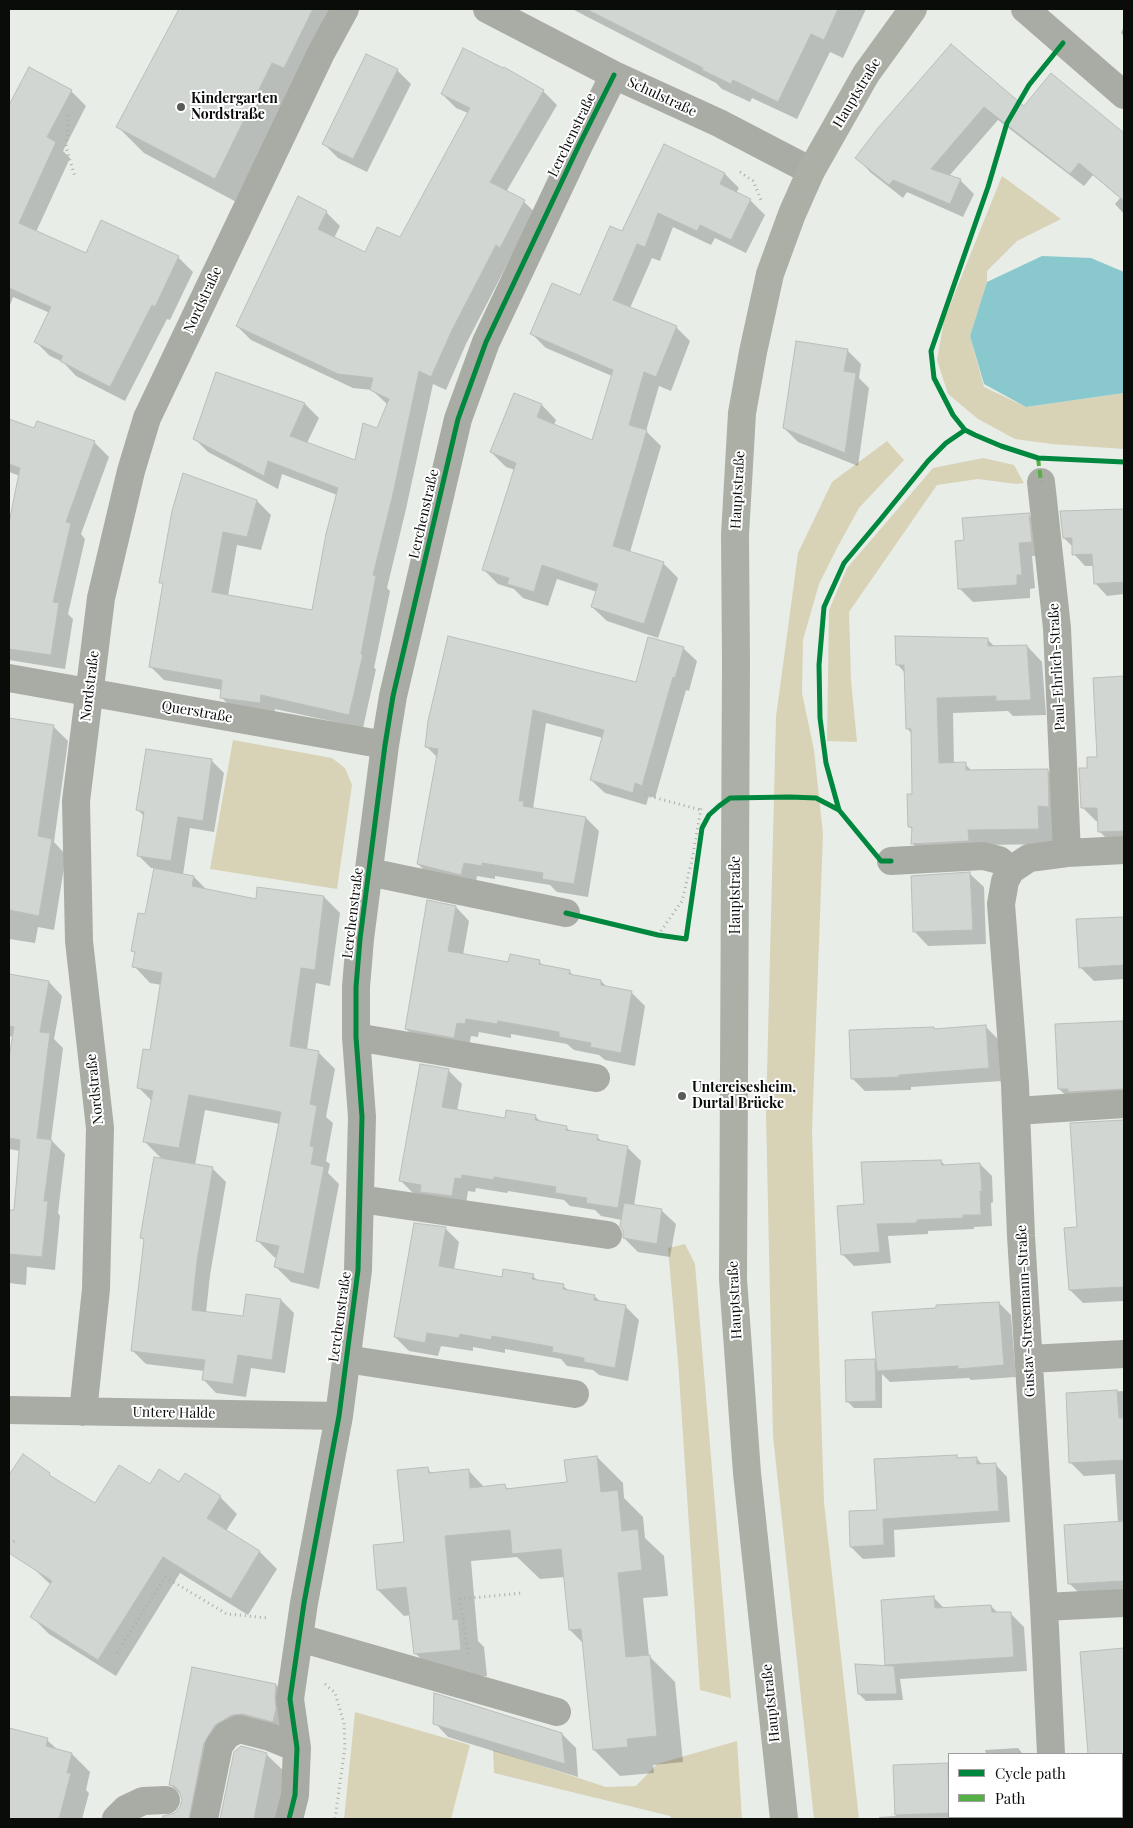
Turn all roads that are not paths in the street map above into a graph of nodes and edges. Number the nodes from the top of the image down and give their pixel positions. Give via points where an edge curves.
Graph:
1 (344, 9) edge
2 (487, 9) edge
3 (914, 9) edge
4 (1025, 9) edge
5 (614, 75) junction
6 (1124, 94) edge
7 (811, 171) junction
8 (1041, 482) dead end
9 (9, 678) edge
10 (89, 692) junction
11 (385, 745) junction
12 (1124, 850) edge
13 (1067, 853) junction
14 (891, 861) dead end
15 (1011, 870) junction
16 (369, 872) junction
17 (566, 913) dead end
18 (356, 1037) junction
19 (596, 1078) dead end
20 (1124, 1104) edge
21 (1016, 1111) junction
22 (360, 1199) junction
23 (608, 1236) dead end
24 (1124, 1354) edge
25 (346, 1359) junction
26 (1029, 1359) junction
27 (575, 1394) dead end
28 (9, 1410) edge
29 (83, 1412) junction
30 (339, 1416) junction
31 (1124, 1602) edge
32 (1044, 1606) junction
33 (299, 1639) junction
34 (557, 1712) dead end
35 (297, 1748) junction
36 (1051, 1753) edge
37 (166, 1800) dead end
38 (116, 1819) edge
39 (204, 1819) edge
40 (289, 1819) edge
41 (784, 1819) edge

1 - 10 street, Nordstraße via 147,418 101,598
2 - 5 street, Schulstraße
3 - 7 main road, Hauptstraße via 866,74
4 - 6 street
5 - 7 street, Schulstraße
5 - 11 street, Lerchenstraße via 486,342 458,418 393,696
7 - 41 main road, Hauptstraße via 770,274 752,352 742,413 735,535 733,1279 747,1473
8 - 13 street, Paul-Ehrlich-Straße via 1057,628
9 - 10 street, Querstraße
10 - 11 street, Querstraße
10 - 29 street, Nordstraße via 76,801 79,941 100,1128 96,1289
11 - 16 street, Lerchenstraße
12 - 13 street
13 - 15 street via 1029,858
14 - 15 street via 983,856 999,860
15 - 21 street, Gustav-Stresemann-Straße via 1005,880 1001,904
16 - 17 street
16 - 18 street, Lerchenstraße via 356,987
18 - 19 street
18 - 22 street, Lerchenstraße via 362,1117
20 - 21 street
21 - 26 street, Gustav-Stresemann-Straße
22 - 23 street
22 - 25 street, Lerchenstraße via 358,1270
24 - 26 street
25 - 27 street, Lerchenstraße
25 - 30 street, Lerchenstraße
26 - 32 street, Gustav-Stresemann-Straße
28 - 29 street, Untere Halde
29 - 30 street, Untere Halde
30 - 33 street, Lerchenstraße
31 - 32 street
32 - 36 street, Gustav-Stresemann-Straße
33 - 34 street
33 - 35 street, Lerchenstraße via 290,1699
35 - 39 street via 238,1729 227,1735 219,1746
35 - 40 street, Lerchenstraße
37 - 38 street via 143,1801 126,1809

